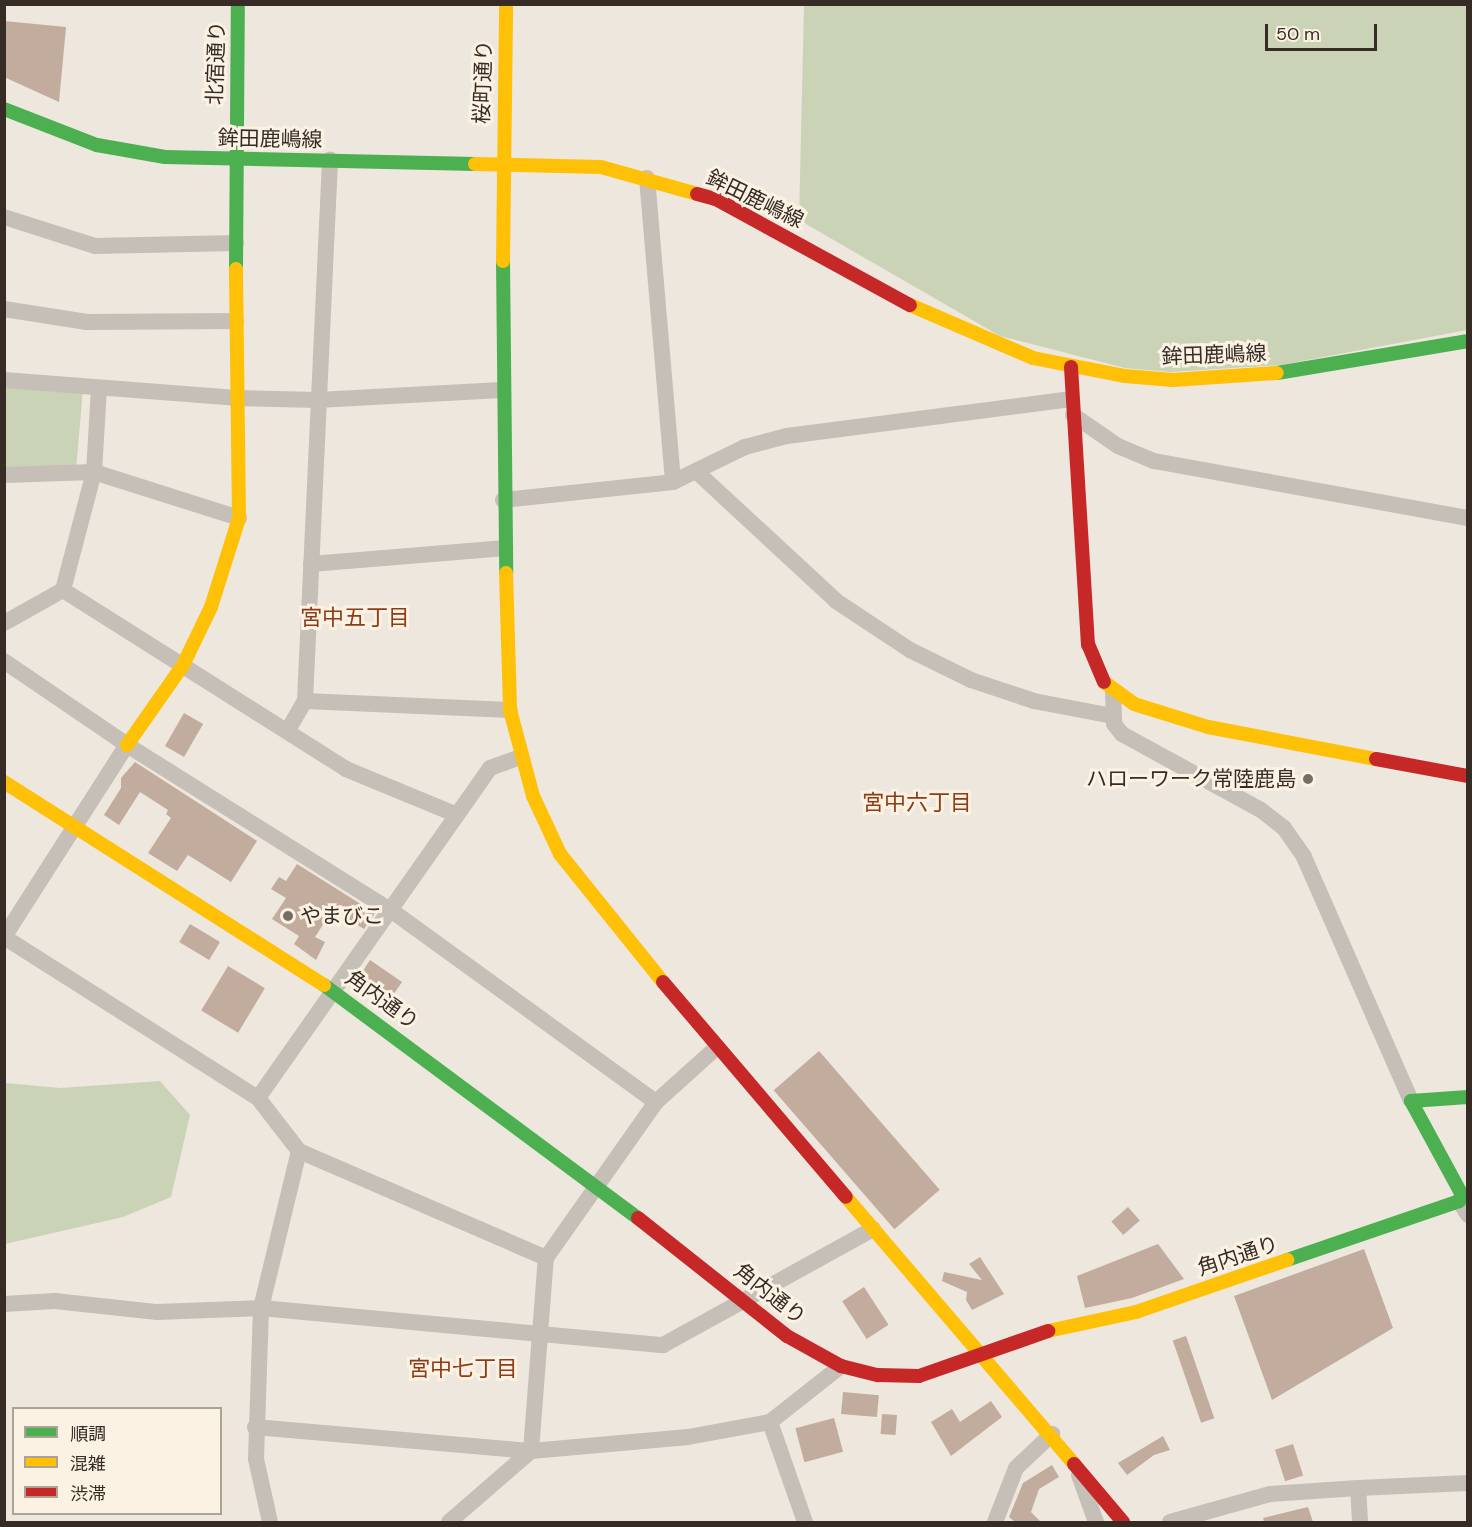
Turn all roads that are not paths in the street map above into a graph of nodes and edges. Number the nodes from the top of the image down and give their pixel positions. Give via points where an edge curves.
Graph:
1 (238, 4) edge
2 (506, 4) edge
3 (4, 109) edge
4 (235, 160) junction
5 (330, 160) junction
6 (502, 162) junction
7 (647, 178) junction
8 (4, 217) edge
9 (236, 243) junction
10 (4, 309) edge
11 (236, 321) junction
12 (1467, 340) edge
13 (1071, 367) junction
14 (4, 380) edge
15 (99, 389) junction
16 (501, 390) junction
17 (236, 398) junction
18 (318, 400) junction
19 (1072, 407) junction
20 (94, 472) junction
21 (698, 473) junction
22 (4, 475) edge
23 (673, 482) junction
24 (503, 500) junction
25 (239, 518) junction
26 (1467, 518) edge
27 (505, 548) junction
28 (311, 564) junction
29 (63, 590) junction
30 (4, 623) edge
31 (4, 661) edge
32 (183, 664) junction
33 (1113, 691) junction
34 (305, 701) junction
35 (510, 710) junction
36 (1113, 716) junction
37 (288, 730) junction
38 (128, 745) junction
39 (521, 757) junction
40 (1467, 776) edge
41 (4, 782) edge
42 (457, 815) junction
43 (75, 827) junction
44 (392, 910) junction
45 (4, 937) edge
46 (336, 993) junction
47 (717, 1047) junction
48 (1467, 1097) edge
49 (258, 1098) junction
50 (1411, 1101) junction
51 (656, 1102) junction
52 (299, 1151) junction
53 (596, 1185) junction
54 (1463, 1208) edge
55 (873, 1229) junction
56 (546, 1258) junction
57 (742, 1299) junction
58 (4, 1304) edge
59 (261, 1308) junction
60 (541, 1335) junction
61 (981, 1354) junction
62 (841, 1366) junction
63 (770, 1422) junction
64 (255, 1427) junction
65 (1052, 1434) junction
66 (531, 1451) junction
67 (1076, 1463) junction
68 (1467, 1483) edge
69 (1358, 1488) junction
70 (270, 1522) edge
71 (449, 1522) edge
72 (806, 1522) edge
73 (994, 1522) edge
74 (1096, 1522) edge
75 (1124, 1522) edge
76 (1170, 1522) edge
77 (1360, 1522) edge

1 - 4 street, 北宿通り
2 - 6 street, 桜町通り
3 - 4 street, 鉾田鹿嶋線 via 135,154
4 - 5 street, 鉾田鹿嶋線
4 - 9 street, 北宿通り
5 - 6 street, 鉾田鹿嶋線
5 - 18 street
6 - 7 street, 鉾田鹿嶋線 via 601,167
6 - 16 street, 桜町通り
7 - 13 street, 鉾田鹿嶋線 via 716,199 937,320 1033,358
7 - 23 street
8 - 9 street via 95,246
9 - 11 street, 北宿通り
10 - 11 street via 87,322
11 - 17 street, 北宿通り
12 - 13 street, 鉾田鹿嶋線 via 1278,373 1173,380
13 - 19 street
14 - 15 street
15 - 17 street
15 - 20 street
16 - 18 street
16 - 24 street, 桜町通り
17 - 18 street
17 - 25 street, 北宿通り
18 - 28 street
19 - 21 street via 787,436 746,447
19 - 26 street via 1118,446 1154,461
19 - 33 street via 1088,644 1102,681
20 - 22 street
20 - 25 street
20 - 29 street
21 - 23 street
21 - 36 street via 836,601 910,650 971,680 1034,701
23 - 24 street
24 - 27 street, 桜町通り
25 - 32 street, 北宿通り via 211,608
27 - 28 street
27 - 35 street, 桜町通り
28 - 34 street
29 - 30 street
29 - 32 street
31 - 38 street
32 - 37 street
32 - 38 street, 北宿通り
33 - 36 street
33 - 40 street via 1134,704 1208,728
34 - 35 street
34 - 37 street
35 - 39 street, 桜町通り
36 - 50 street via 1122,734 1261,810 1284,828 1304,857
37 - 42 street via 346,769
38 - 43 street
38 - 44 street
39 - 42 street via 490,768
39 - 47 street, 桜町通り via 560,854
41 - 43 street, 角内通り
42 - 44 street
43 - 45 street
43 - 46 street, 角内通り
44 - 46 street
44 - 51 street
45 - 49 street
46 - 49 street
46 - 53 street, 角内通り
47 - 51 street
47 - 55 street, 桜町通り
48 - 50 street
49 - 52 street
50 - 54 street, 角内通り via 1462,1195
51 - 53 street
52 - 56 street
52 - 59 street
53 - 56 street
53 - 57 street, 角内通り
54 - 61 street, 角内通り via 1136,1311 1027,1335
55 - 57 street
55 - 61 street, 桜町通り
56 - 60 street
57 - 60 street via 663,1345
57 - 62 street, 角内通り via 786,1336
58 - 59 street via 55,1301 157,1312
59 - 60 street
59 - 64 street
60 - 66 street
61 - 62 street, 角内通り via 919,1376 878,1376
61 - 65 street, 桜町通り
62 - 63 street
63 - 66 street via 688,1437
63 - 72 street
64 - 66 street
64 - 70 street via 255,1459
65 - 67 street, 桜町通り
65 - 73 street via 1016,1468
66 - 71 street
67 - 74 street
67 - 75 street, 桜町通り
68 - 69 street
69 - 76 street via 1270,1494
69 - 77 street

